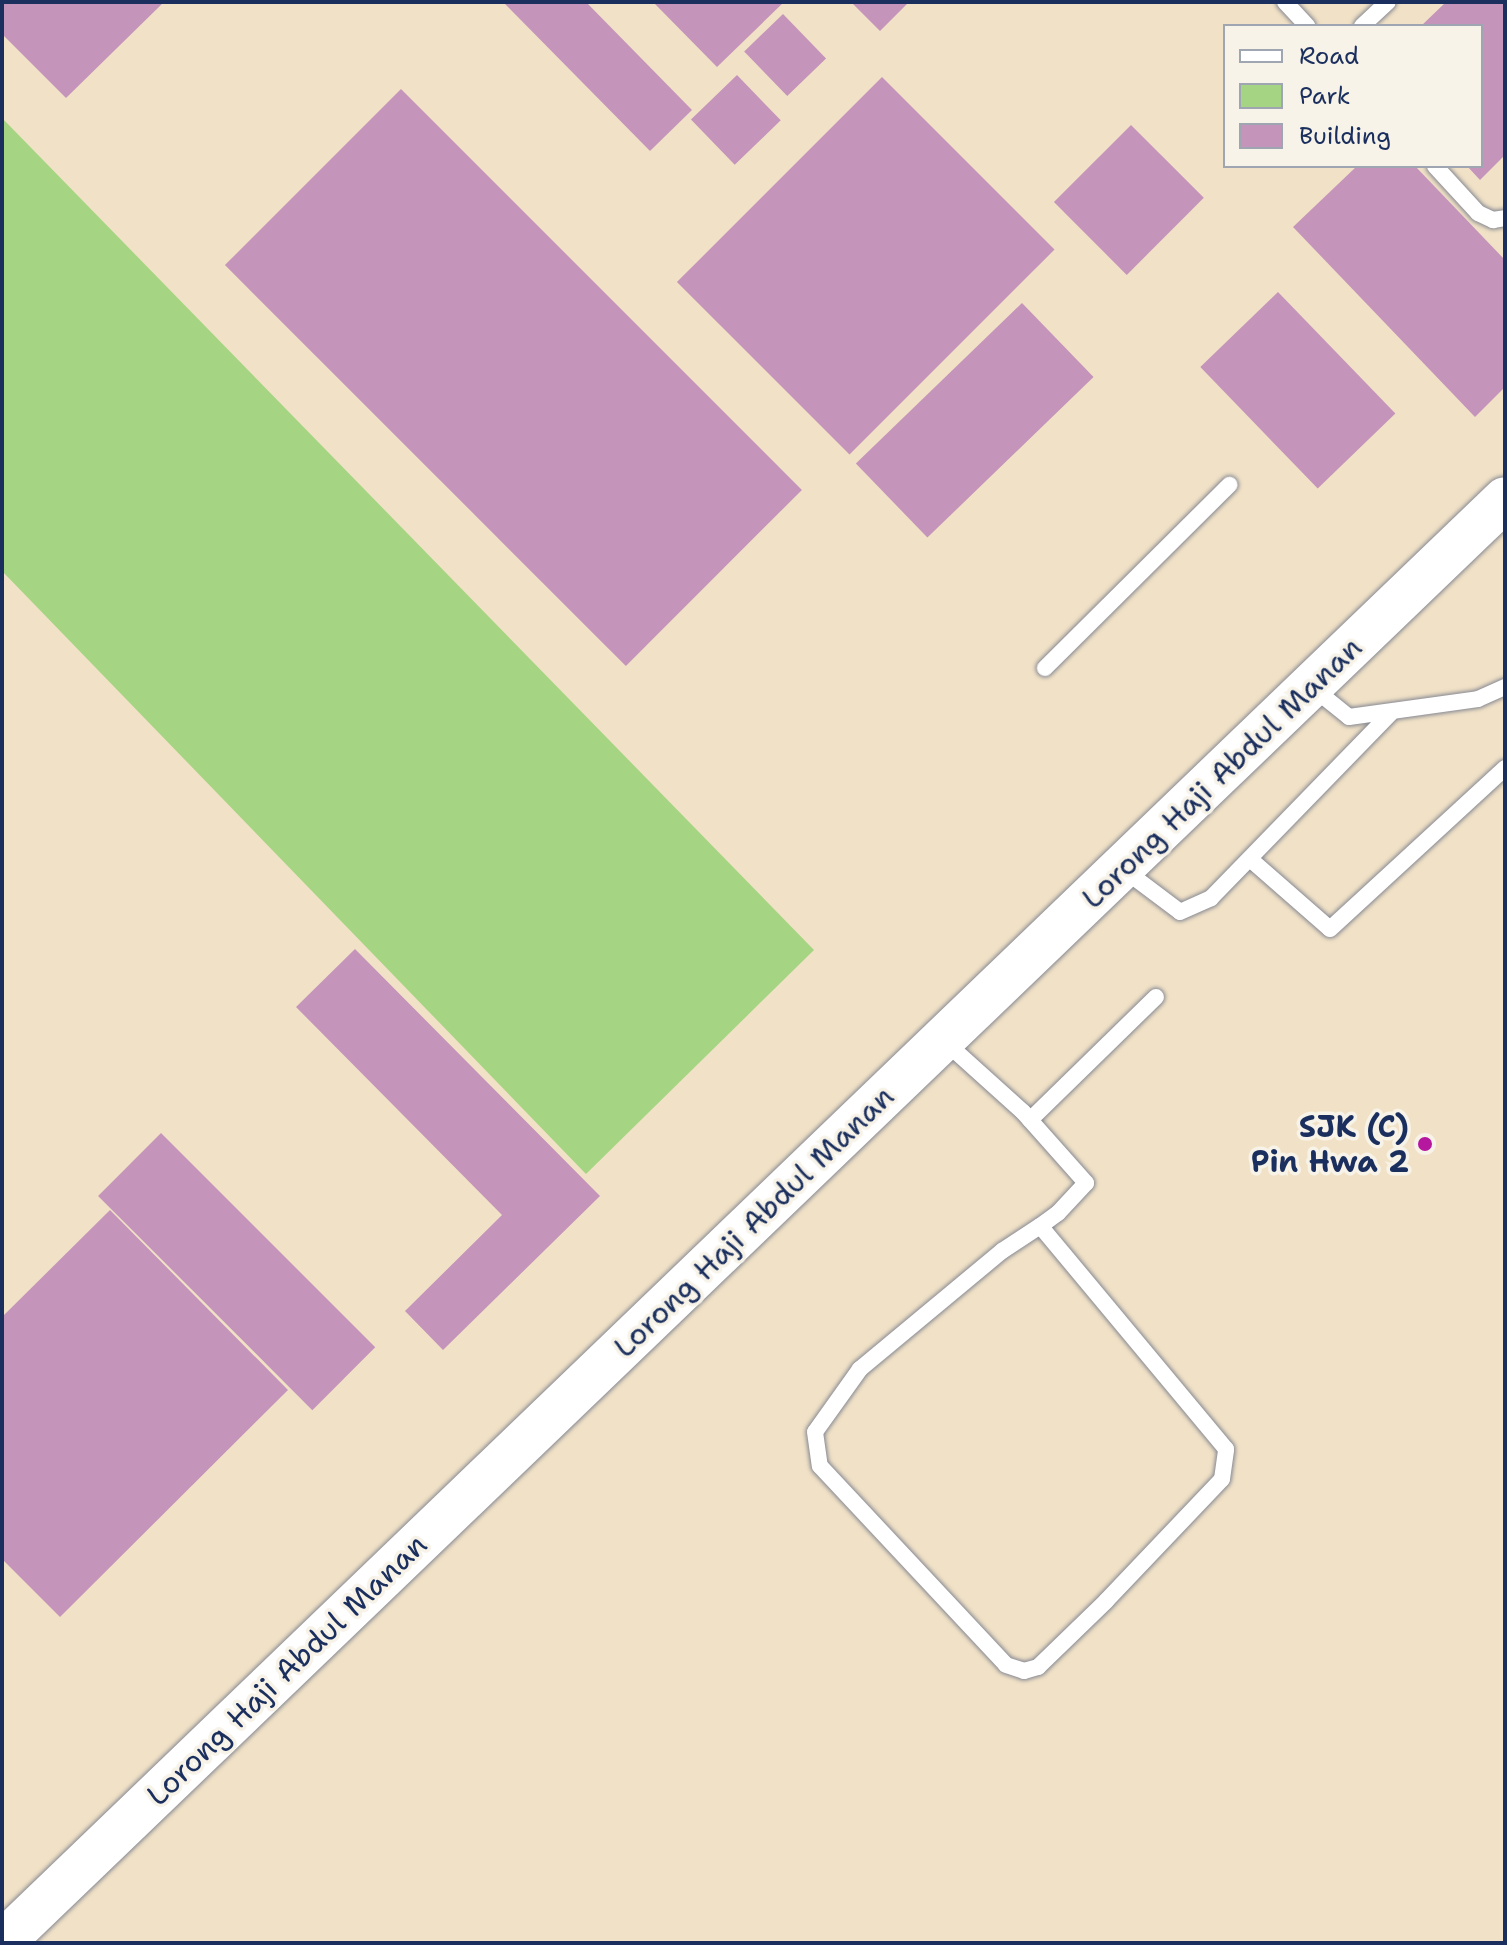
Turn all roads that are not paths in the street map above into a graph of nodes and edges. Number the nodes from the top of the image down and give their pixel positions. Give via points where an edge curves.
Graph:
1 (1285, 2) edge
2 (1388, 2) edge
3 (1305, 24) edge
4 (1364, 24) edge
5 (1437, 168) edge
6 (1505, 218) edge
7 (1229, 485) dead end
8 (1505, 499) edge
9 (1045, 668) dead end
10 (1313, 687) junction
11 (1505, 687) edge
12 (1390, 714) junction
13 (1505, 768) edge
14 (1250, 859) junction
15 (1123, 869) junction
16 (1156, 997) dead end
17 (929, 1054) junction
18 (1030, 1120) junction
19 (1040, 1226) junction
20 (2, 1943) edge

1 - 3 lane
2 - 4 lane
5 - 6 lane via 1478,213 1493,220
7 - 9 lane
8 - 10 street, Lorong Haji Abdul Manan
10 - 12 lane via 1349,717
10 - 15 street, Lorong Haji Abdul Manan
11 - 12 lane via 1478,699
12 - 14 lane
13 - 14 lane via 1330,929
14 - 15 lane via 1211,898 1180,912
15 - 17 street, Lorong Haji Abdul Manan
16 - 18 lane
17 - 18 lane via 952,1048
17 - 20 street, Lorong Haji Abdul Manan
18 - 19 lane via 1086,1183
19 - 19 lane via 860,1369 815,1432 820,1466 1006,1665 1024,1671 1038,1667 1222,1479 1226,1449

